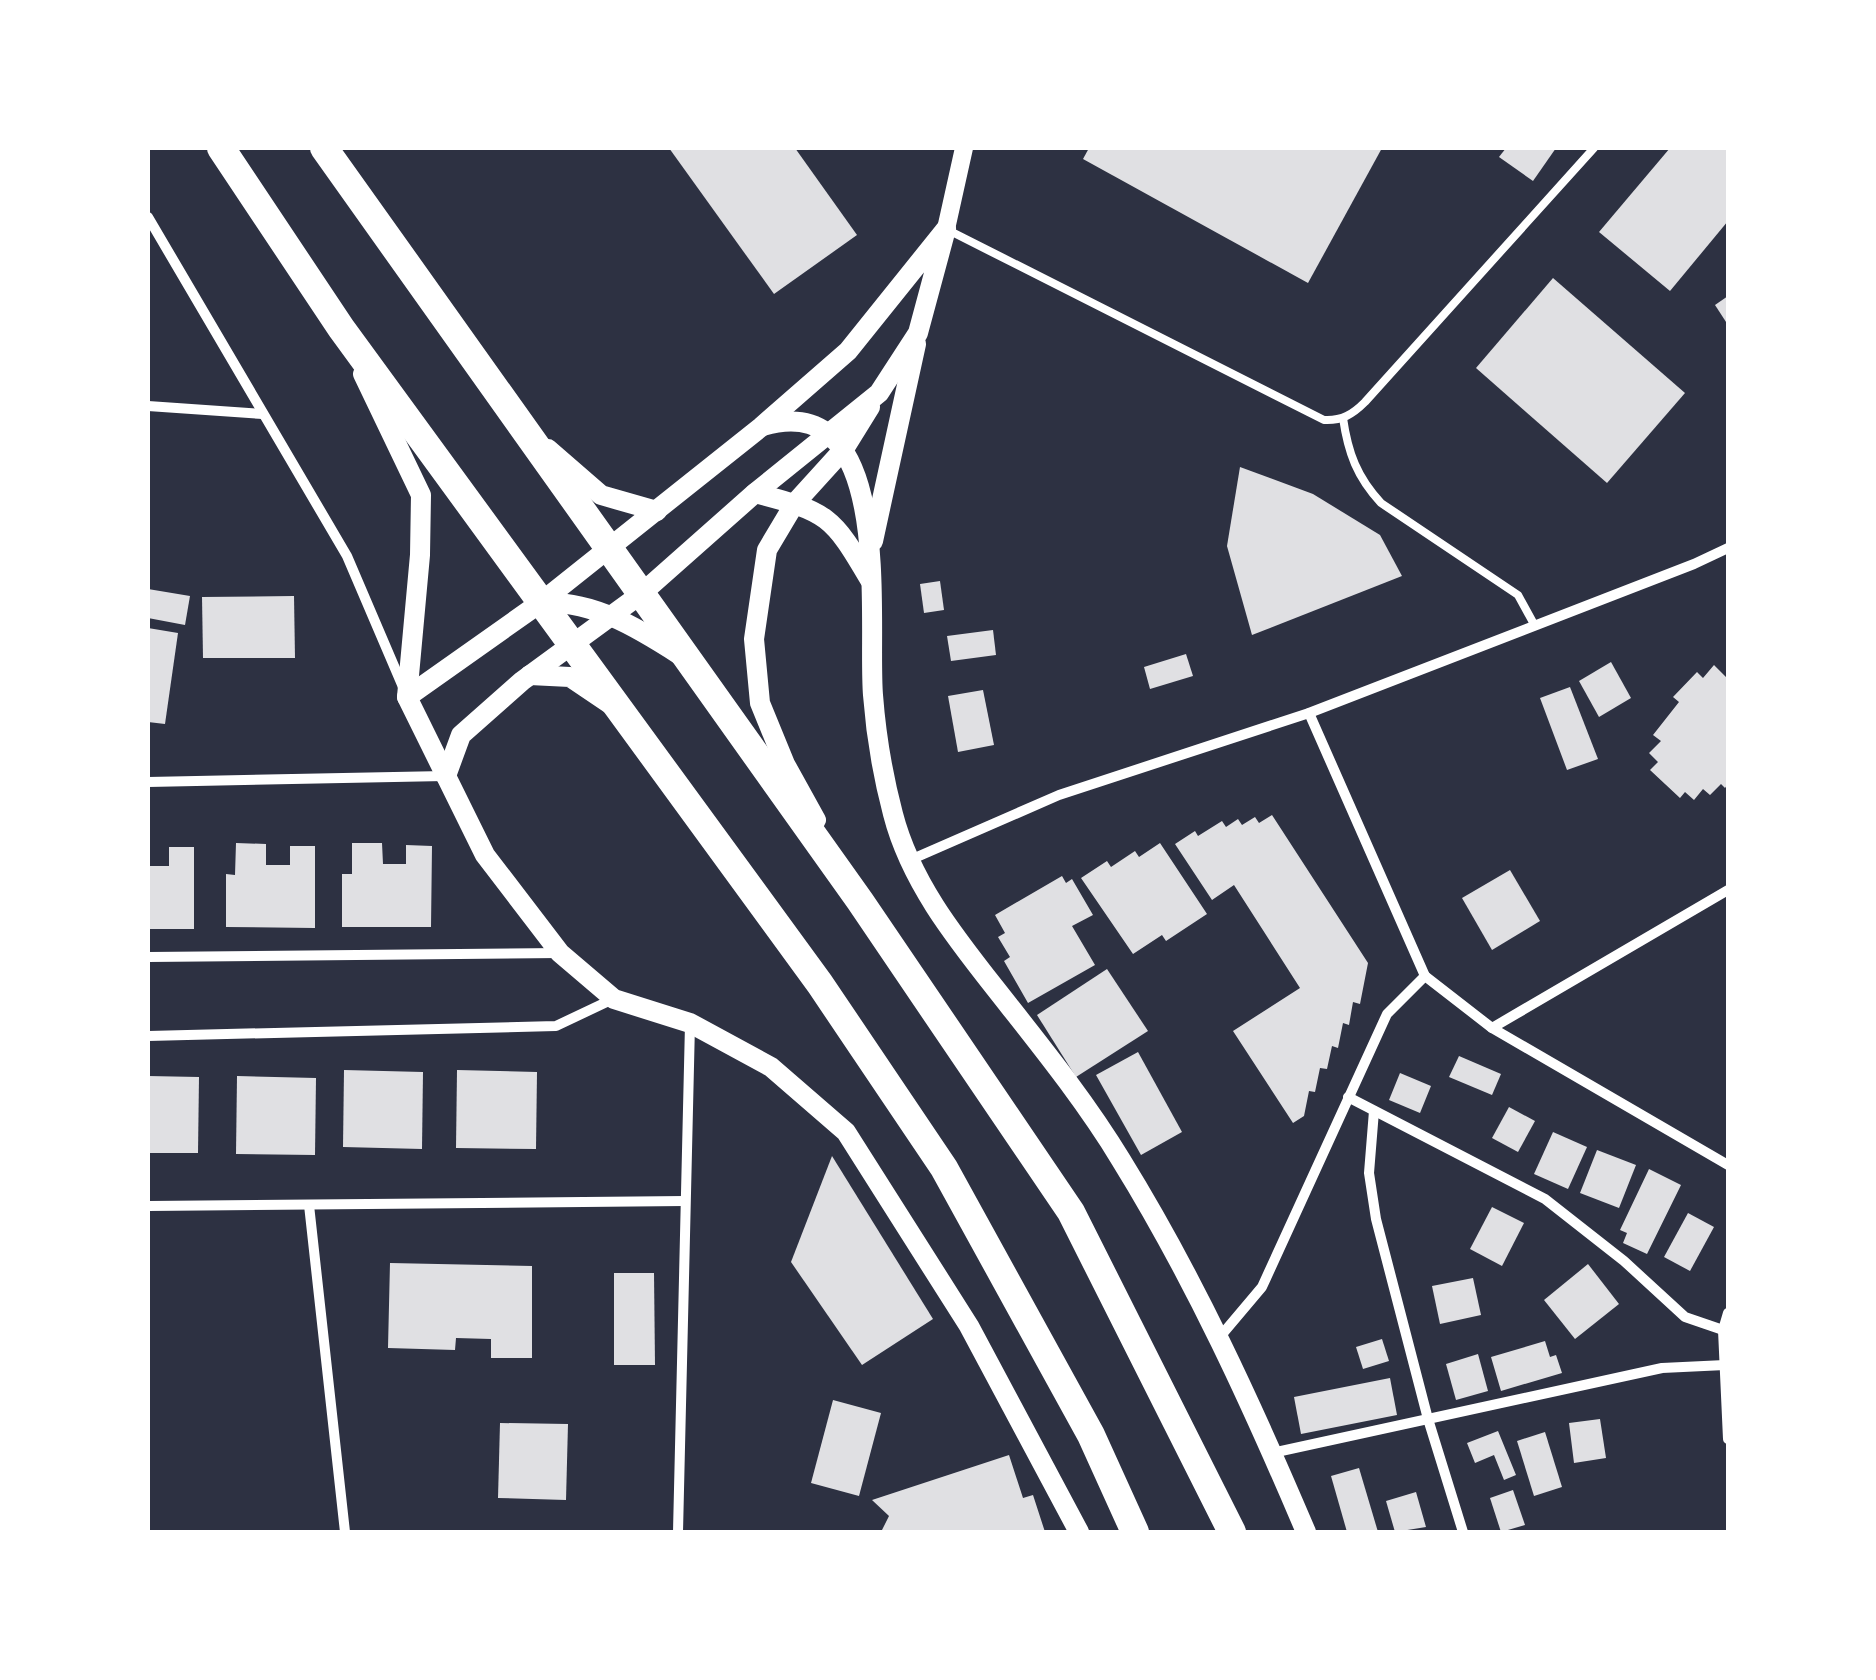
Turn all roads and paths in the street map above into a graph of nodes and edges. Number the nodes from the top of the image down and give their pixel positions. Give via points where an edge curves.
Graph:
1 (221, 148) edge
2 (324, 148) edge
3 (964, 148) edge
4 (1594, 148) edge
5 (148, 217) edge
6 (946, 229) junction
7 (340, 328) junction
8 (918, 333) junction
9 (878, 393) junction
10 (148, 406) edge
11 (263, 414) junction
12 (1342, 418) junction
13 (520, 426) junction
14 (761, 427) junction
15 (826, 434) junction
16 (844, 449) junction
17 (755, 493) junction
18 (795, 503) junction
19 (657, 511) junction
20 (609, 548) junction
21 (871, 548) junction
22 (1728, 548) edge
23 (872, 584) junction
24 (641, 594) junction
25 (540, 603) junction
26 (611, 616) junction
27 (1535, 626) junction
28 (574, 644) junction
29 (688, 660) junction
30 (530, 675) junction
31 (407, 697) junction
32 (622, 712) junction
33 (1309, 713) junction
34 (446, 776) junction
35 (148, 782) edge
36 (910, 860) junction
37 (1728, 890) edge
38 (860, 900) junction
39 (560, 954) junction
40 (148, 957) edge
41 (1426, 976) junction
42 (614, 999) junction
43 (690, 1024) junction
44 (1492, 1028) junction
45 (148, 1036) edge
46 (1348, 1098) junction
47 (1374, 1111) junction
48 (1728, 1165) edge
49 (685, 1201) junction
50 (308, 1205) junction
51 (148, 1206) edge
52 (1728, 1313) edge
53 (1723, 1330) junction
54 (1218, 1339) junction
55 (1725, 1366) junction
56 (1428, 1419) junction
57 (1728, 1439) edge
58 (1272, 1452) junction
59 (345, 1532) edge
60 (678, 1532) edge
61 (1079, 1532) edge
62 (1135, 1532) edge
63 (1232, 1532) edge
64 (1306, 1532) edge
65 (1463, 1532) edge

1 - 7 highway
2 - 13 highway
3 - 6 street
4 - 12 lane via 1365,402
5 - 11 street
6 - 8 main road
6 - 12 lane via 1324,420
6 - 14 main road via 848,352
7 - 25 highway
7 - 31 main road via 422,494
8 - 9 main road
8 - 21 main road
9 - 15 main road
9 - 16 main road
10 - 11 street
11 - 31 street via 347,556
12 - 27 lane via 1348,452 1381,504 1518,595
13 - 19 main road via 602,495
13 - 20 highway
14 - 15 main road via 804,422
14 - 19 main road
15 - 16 main road
15 - 17 main road
16 - 18 main road
16 - 21 main road
17 - 18 main road
17 - 24 main road
18 - 23 main road via 830,520
18 - 38 main road via 767,550 754,639 760,703 785,764
19 - 20 main road
20 - 24 highway
20 - 25 main road
21 - 23 main road
22 - 27 street
23 - 36 main road via 872,694 894,819
24 - 26 main road
24 - 29 highway
25 - 26 main road via 564,601
25 - 28 highway
25 - 31 main road
26 - 28 main road
26 - 29 main road
27 - 33 street
28 - 30 main road
28 - 32 highway
29 - 38 highway
30 - 32 main road via 570,677
30 - 34 main road via 461,735
31 - 34 main road
32 - 62 highway via 944,1168 1091,1435
33 - 36 street via 1059,795
33 - 41 street
34 - 35 street
34 - 39 main road via 485,855
36 - 54 main road via 954,936 1120,1158
37 - 44 street
38 - 63 highway via 1071,1212
39 - 40 street
39 - 42 main road
41 - 44 street
41 - 46 street via 1388,1014
42 - 43 main road
42 - 45 street via 556,1026
43 - 49 street
43 - 61 main road via 771,1067 846,1132 969,1326
44 - 48 street
46 - 47 street
46 - 54 street via 1262,1287
47 - 53 street via 1545,1199 1685,1317
47 - 56 street via 1370,1173 1376,1219
49 - 50 street
49 - 60 street
50 - 51 street
50 - 59 street
52 - 53 street
53 - 55 street
54 - 58 main road
55 - 56 street via 1662,1368
55 - 57 street
56 - 58 street
56 - 65 street
58 - 64 main road

